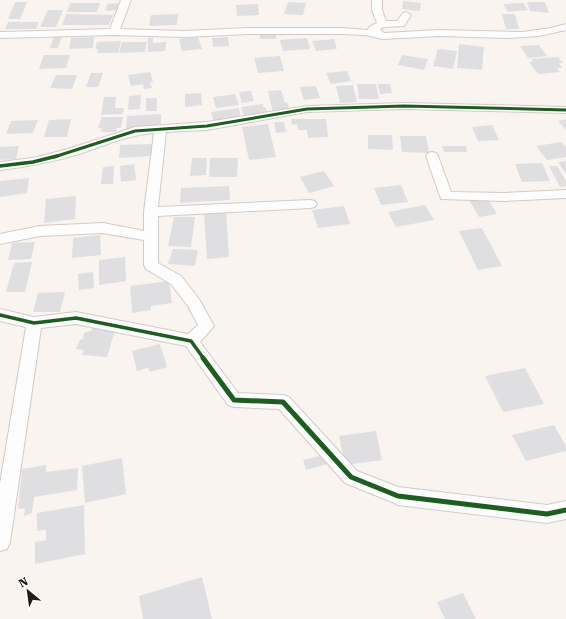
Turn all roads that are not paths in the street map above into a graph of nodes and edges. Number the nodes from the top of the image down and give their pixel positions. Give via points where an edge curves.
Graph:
1 (126, 0) edge
2 (377, 0) edge
3 (406, 15) dead end
4 (382, 24) junction
5 (566, 27) edge
6 (114, 32) junction
7 (382, 36) junction
8 (1, 37) edge
9 (566, 110) edge
10 (160, 130) junction
11 (432, 156) dead end
12 (0, 166) edge
13 (566, 194) edge
14 (310, 204) dead end
15 (152, 212) junction
16 (151, 237) junction
17 (0, 239) edge
18 (0, 315) edge
19 (34, 323) junction
20 (191, 341) junction
21 (566, 510) edge
22 (0, 542) edge

1 - 6 street
2 - 4 street via 377,10
3 - 4 street via 400,24
4 - 7 street via 373,29
5 - 7 street via 550,32 495,35 445,33
6 - 7 street via 184,34 342,31
6 - 8 street
9 - 10 street via 404,106 307,109 207,126
10 - 12 street via 135,131 72,152 33,162
10 - 15 street
11 - 13 street via 446,196
14 - 15 street
15 - 16 street
16 - 17 street via 103,228 40,231
16 - 20 street via 151,265 176,280 194,303 206,326
18 - 19 street
19 - 20 street via 76,318
19 - 22 street
20 - 21 street via 234,400 283,402 351,477 398,496 547,514

